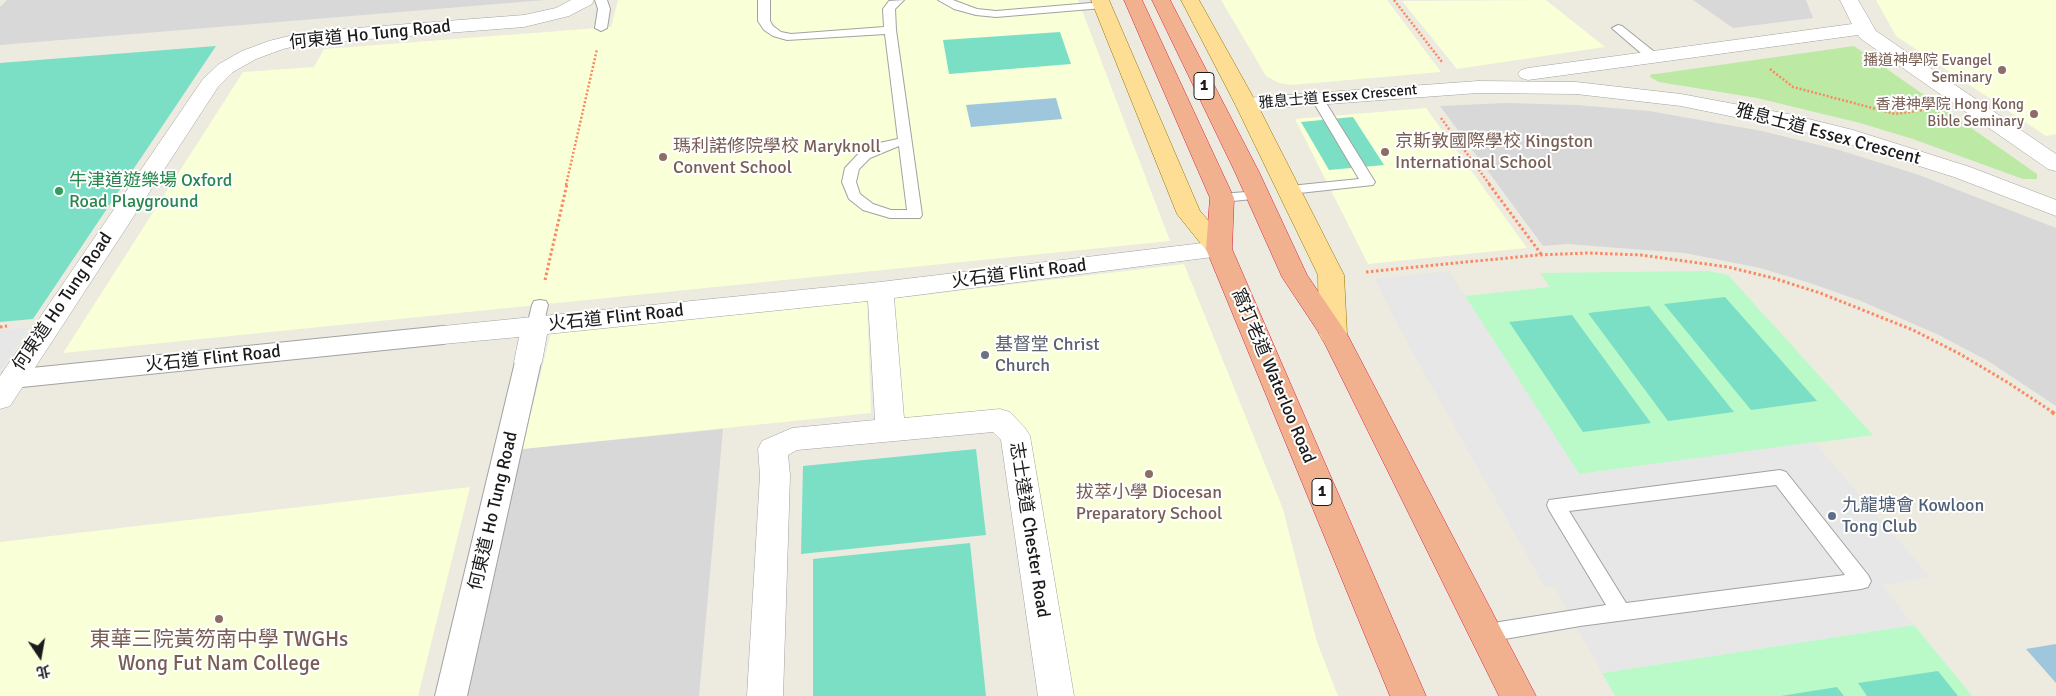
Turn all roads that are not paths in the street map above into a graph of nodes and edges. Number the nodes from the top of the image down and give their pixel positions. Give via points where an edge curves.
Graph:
1 (585, 0) edge
2 (601, 0) edge
3 (764, 0) edge
4 (898, 0) edge
5 (944, 0) edge
6 (1133, 0) edge
7 (1161, 0) edge
8 (1190, 0) edge
9 (1849, 0) edge
10 (1102, 3) edge
11 (601, 28) road end
12 (1618, 28) dead end
13 (1864, 28) junction
14 (890, 30) junction
15 (1653, 57) junction
16 (1602, 64) junction
17 (1430, 89) junction
18 (1628, 94) junction
19 (1317, 98) junction
20 (1246, 104) junction
21 (905, 142) junction
22 (2056, 164) edge
23 (1252, 183) junction
24 (1290, 190) junction
25 (2022, 195) junction
26 (1222, 198) junction
27 (2056, 199) edge
28 (2056, 209) edge
29 (1219, 249) junction
30 (880, 290) junction
31 (538, 315) junction
32 (1333, 334) junction
33 (443, 336) joint
34 (528, 362) joint
35 (6, 389) edge
36 (890, 431) junction
37 (1621, 612) junction
38 (1487, 633) junction
39 (451, 696) edge
40 (764, 696) edge
41 (1056, 696) edge
42 (1408, 696) edge
43 (1518, 696) edge

1 - 35 street, 何東道 Ho Tung Road via 562,12 524,21 305,38 267,49 226,68 210,83
2 - 11 lane via 604,9
3 - 14 lane via 764,21 768,28 791,38
4 - 14 lane via 889,9
5 - 10 lane via 967,10 996,14
6 - 26 highway, 窩打老道 Waterloo Road / 1
7 - 23 highway, 1
8 - 20 main road
9 - 13 street
10 - 29 main road, 窩打老道 Waterloo Road via 1189,214
12 - 15 lane
13 - 15 street, 雅息士道 Essex Crescent
13 - 22 street via 1868,35
14 - 21 lane
15 - 16 street, 雅息士道 Essex Crescent
16 - 17 street, 雅息士道 Essex Crescent
16 - 18 street, 雅息士道 Essex Crescent via 1599,73 1602,78
17 - 18 street, 雅息士道 Essex Crescent via 1527,86
17 - 19 street, 雅息士道 Essex Crescent
18 - 25 street, 雅息士道 Essex Crescent via 1734,110 1826,130 1902,152
19 - 20 street, 雅息士道 Essex Crescent
19 - 24 lane via 1368,182
20 - 24 main road
21 - 21 lane via 915,215 890,214 868,207 854,196 849,182 852,168 865,155 884,146
23 - 26 lane
23 - 32 highway, 1 via 1295,277
24 - 32 main road via 1331,276
25 - 27 street, 雅息士道 Essex Crescent
25 - 28 street, 雅息士道 Essex Crescent
26 - 29 highway, 窩打老道 Waterloo Road / 1
29 - 30 street, 火石道 Flint Road
29 - 42 highway, 窩打老道 Waterloo Road / 1
30 - 31 street, 火石道 Flint Road
30 - 36 street
31 - 33 street, 火石道 Flint Road
31 - 34 street, 何東道 Ho Tung Road
32 - 38 highway, 1
33 - 35 street, 火石道 Flint Road
34 - 39 street, 何東道 Ho Tung Road
36 - 40 street, 志士達道 Chester Road via 792,439 773,450 775,475
36 - 41 street, 志士達道 Chester Road via 1000,420 1015,436
37 - 37 lane via 1556,505 1780,478 1861,581
37 - 38 lane
38 - 43 highway, 1

